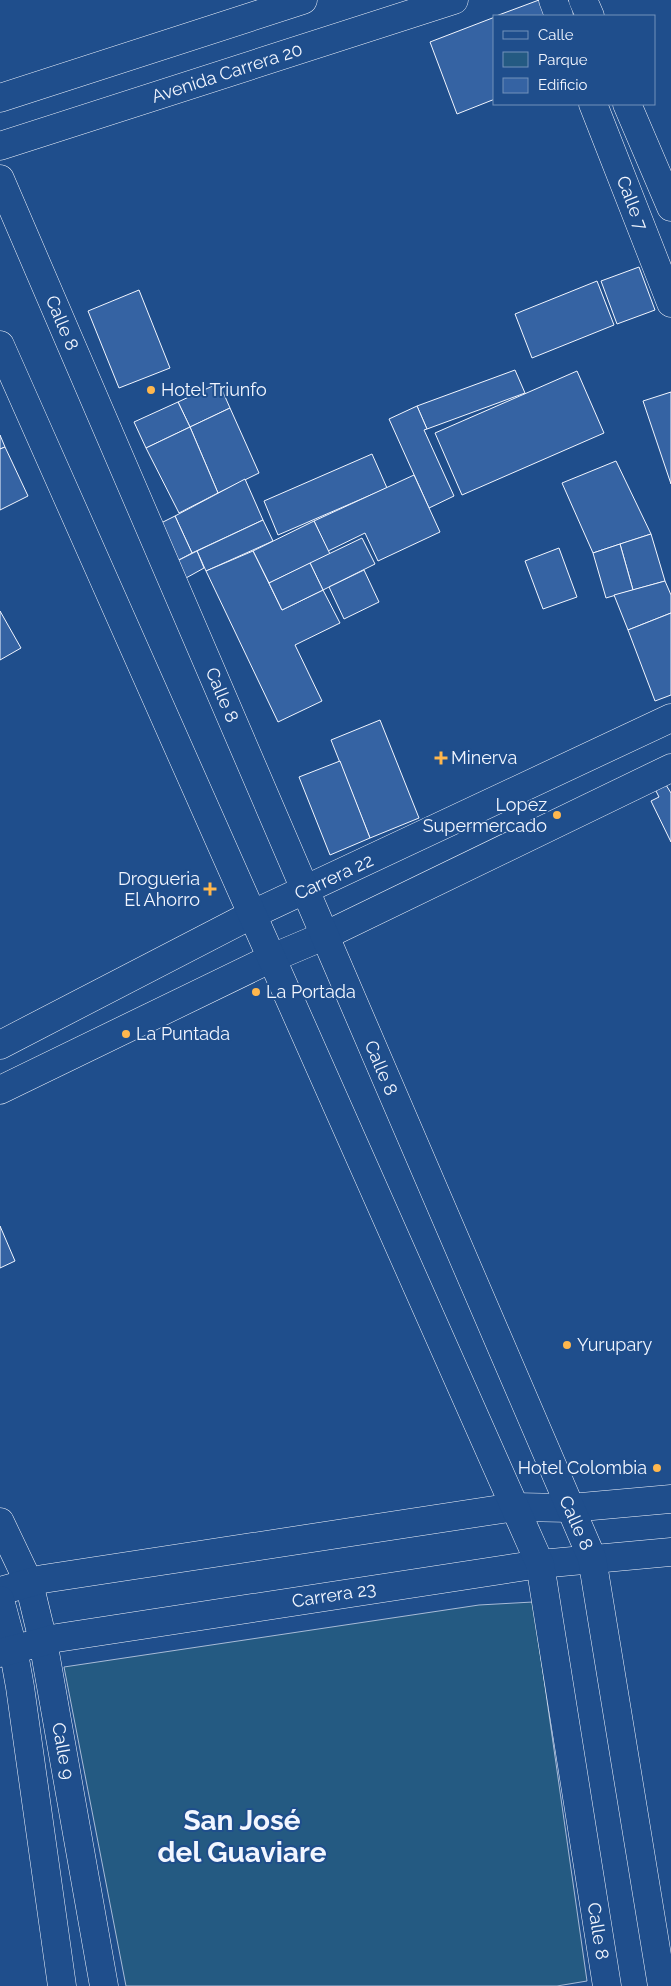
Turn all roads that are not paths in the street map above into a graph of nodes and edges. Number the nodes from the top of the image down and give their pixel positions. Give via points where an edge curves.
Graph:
1 (303, 0) edge
2 (454, 0) edge
3 (553, 0) edge
4 (583, 0) edge
5 (559, 15) edge
6 (590, 15) edge
7 (0, 98) edge
8 (594, 105) edge
9 (627, 105) edge
10 (0, 146) edge
11 (0, 179) edge
12 (671, 207) edge
13 (671, 303) edge
14 (0, 344) edge
15 (671, 718) edge
16 (671, 768) edge
17 (306, 891) junction
18 (252, 914) junction
19 (324, 936) junction
20 (272, 958) junction
21 (0, 1045) edge
22 (0, 1090) edge
23 (671, 1499) edge
24 (515, 1507) junction
25 (570, 1508) junction
26 (0, 1522) edge
27 (671, 1552) edge
28 (592, 1558) junction
29 (540, 1564) junction
30 (29, 1583) junction
31 (0, 1591) edge
32 (0, 1600) edge
33 (43, 1641) junction
34 (7, 1650) edge
35 (62, 1986) edge
36 (104, 1986) edge
37 (607, 1986) edge
38 (662, 1986) edge

1 - 7 street
2 - 10 street, Avenida Carrera 20
3 - 5 street
4 - 6 street
8 - 13 street, Calle 7
9 - 12 street, Calle 7
11 - 17 street, Calle 8
14 - 18 street, Calle 8
15 - 17 street, Carrera 22
16 - 19 street
17 - 18 street, Carrera 22
17 - 19 street, Calle 8
18 - 20 street, Calle 8
18 - 21 street, Carrera 22
19 - 20 street
19 - 25 street, Calle 8
20 - 22 street
20 - 24 street, Calle 8
23 - 25 street
24 - 25 street
24 - 29 street, Calle 8
24 - 30 street
25 - 28 street, Calle 8
26 - 30 street, Calle 9
27 - 28 street, Carrera 23
28 - 29 street, Carrera 23
28 - 38 street, Calle 8
29 - 33 street, Carrera 23
29 - 37 street, Calle 8
30 - 31 street
30 - 33 street, Calle 9
32 - 34 street, Calle 9
33 - 34 street, Carrera 23
33 - 36 street, Calle 9
34 - 35 street, Calle 9

